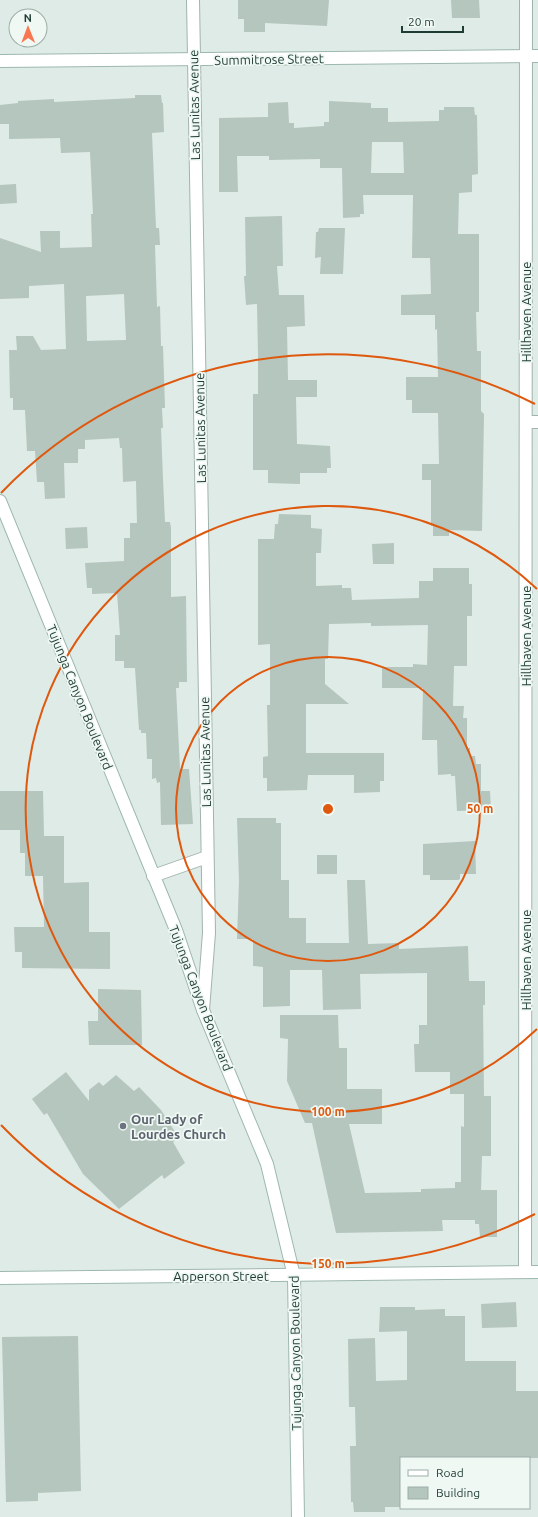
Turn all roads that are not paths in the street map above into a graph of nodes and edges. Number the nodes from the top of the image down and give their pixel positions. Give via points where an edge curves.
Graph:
1 (193, 0) edge
2 (526, 0) edge
3 (532, 56) edge
4 (193, 60) junction
5 (0, 61) edge
6 (526, 422) junction
7 (538, 422) edge
8 (0, 501) edge
9 (207, 857) junction
10 (153, 876) junction
11 (203, 1010) junction
12 (525, 1272) junction
13 (538, 1272) edge
14 (294, 1276) junction
15 (0, 1278) edge
16 (298, 1517) edge

1 - 4 street, Las Lunitas Avenue
2 - 3 street, Hillhaven Avenue
3 - 4 street, Summitrose Street
3 - 6 street, Hillhaven Avenue
4 - 5 street, Summitrose Street
4 - 9 street, Las Lunitas Avenue
6 - 7 street
6 - 12 street, Hillhaven Avenue
8 - 10 street, Tujunga Canyon Boulevard
9 - 10 street
9 - 11 street, Las Lunitas Avenue via 209,933
10 - 11 street, Tujunga Canyon Boulevard via 176,930
11 - 14 street, Tujunga Canyon Boulevard via 266,1164
12 - 13 street, Apperson Street
12 - 14 street, Apperson Street
14 - 15 street, Apperson Street
14 - 16 street, Tujunga Canyon Boulevard

